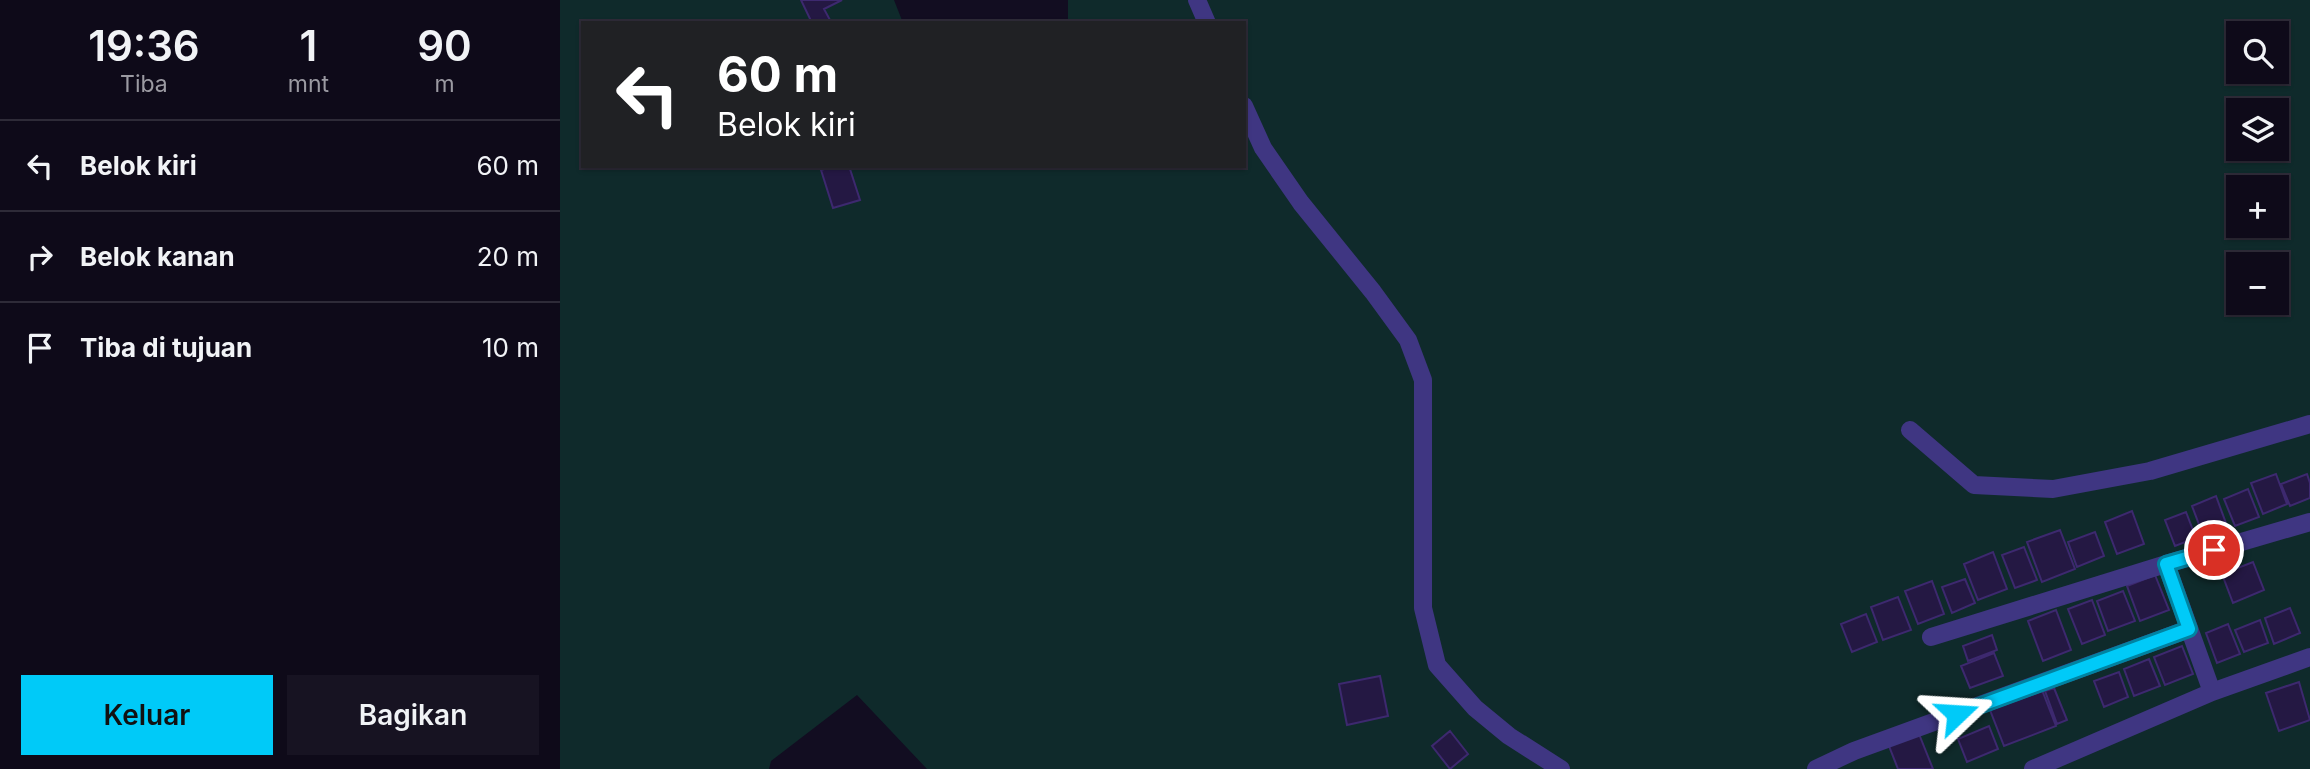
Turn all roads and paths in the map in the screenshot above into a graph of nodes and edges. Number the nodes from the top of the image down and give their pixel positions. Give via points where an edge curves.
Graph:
1 (1197, 0) edge
2 (1206, 21) edge
3 (1246, 110) edge
4 (2310, 424) edge
5 (1910, 430) dead end
6 (2310, 522) edge
7 (2166, 564) junction
8 (2189, 629) junction
9 (1931, 637) dead end
10 (2310, 657) edge
11 (2212, 692) junction
12 (1560, 769) edge
13 (1816, 769) edge
14 (2033, 769) edge

1 - 2 street
3 - 12 street via 1263,148 1301,203 1408,340 1423,380 1423,608 1437,665 1483,715
4 - 5 street via 2150,471 2053,489 1975,485
6 - 7 street
7 - 8 street
7 - 9 street
8 - 11 street
8 - 13 street
10 - 11 street
11 - 14 street

